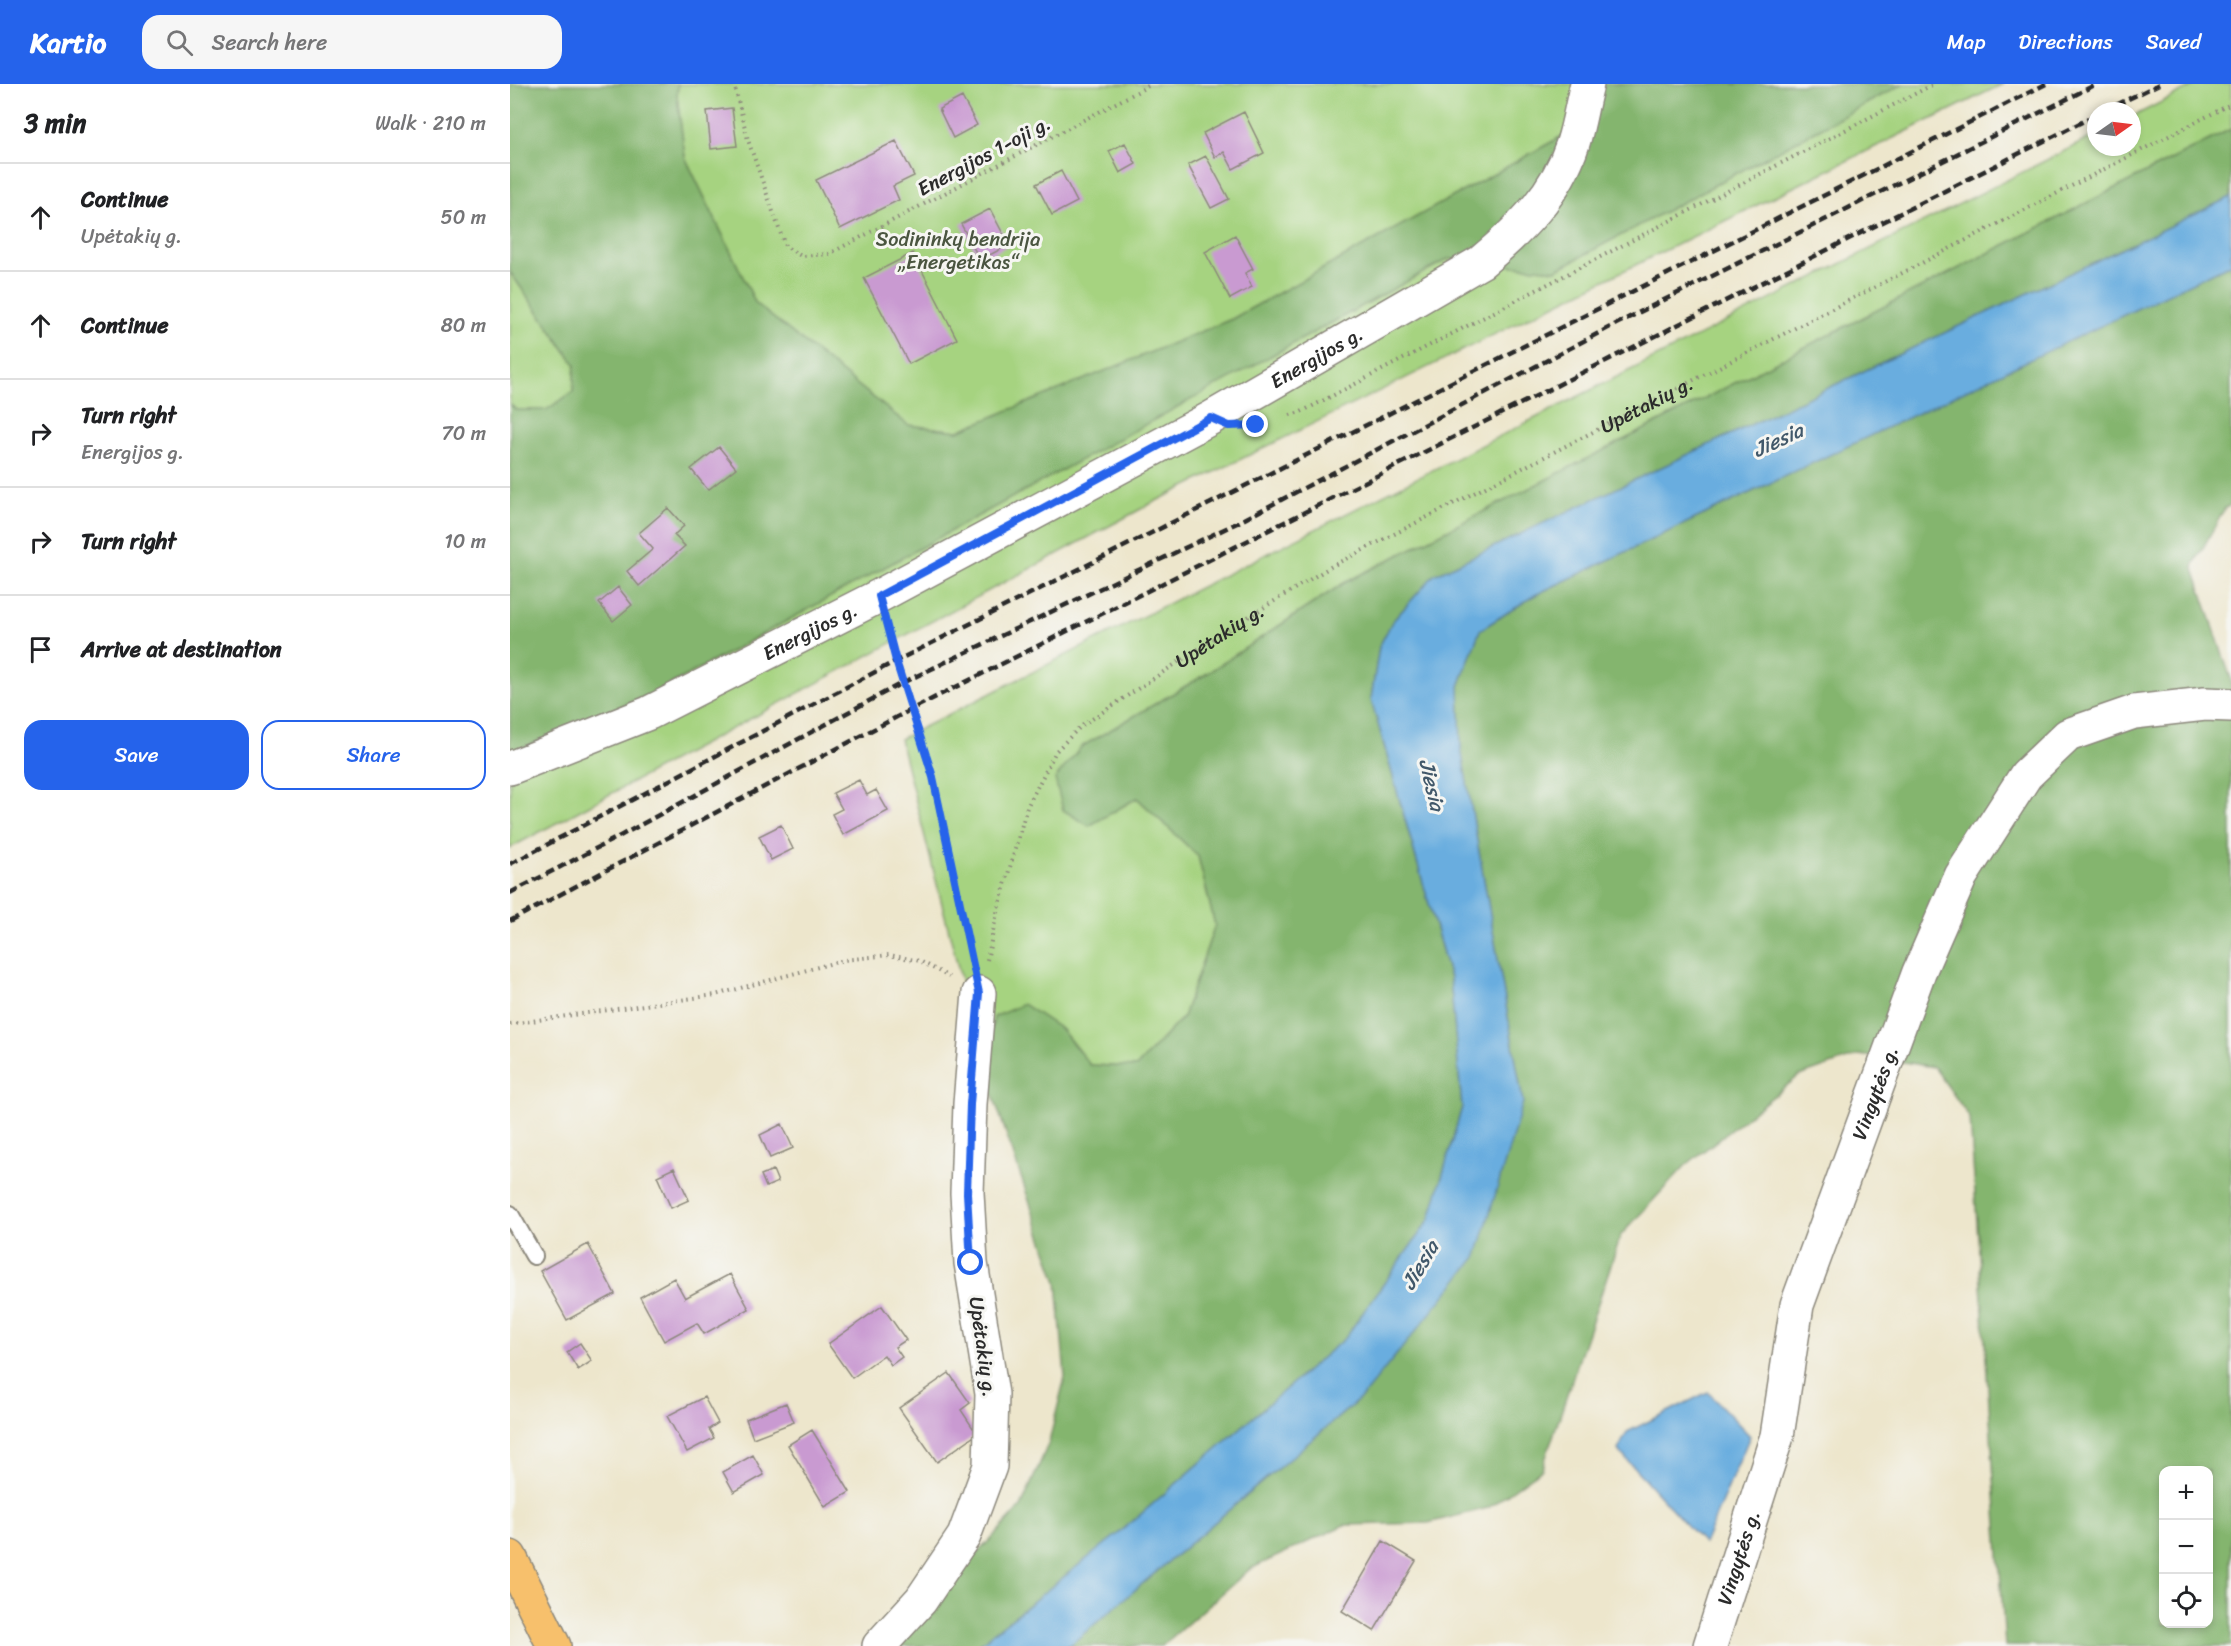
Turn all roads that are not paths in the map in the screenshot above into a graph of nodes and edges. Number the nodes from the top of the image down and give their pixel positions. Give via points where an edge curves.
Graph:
1 (1587, 84) edge
2 (2231, 705) edge
3 (510, 768) edge
4 (979, 993) road end
5 (510, 1214) edge
6 (534, 1257) dead end
7 (510, 1557) edge
8 (554, 1646) edge
9 (879, 1646) edge
10 (1710, 1646) edge

1 - 3 street, Energijos g. via 1572,144 1556,181 1514,235 1481,262 1211,418 879,596 649,713
2 - 10 street, Vingytės g. via 2134,712 2068,735 2026,775 1961,876 1919,972 1797,1305 1777,1436
4 - 9 street, Upėtakių g. via 967,1193 971,1263 992,1394 990,1466 964,1536 921,1600
5 - 6 lane
7 - 8 main road

